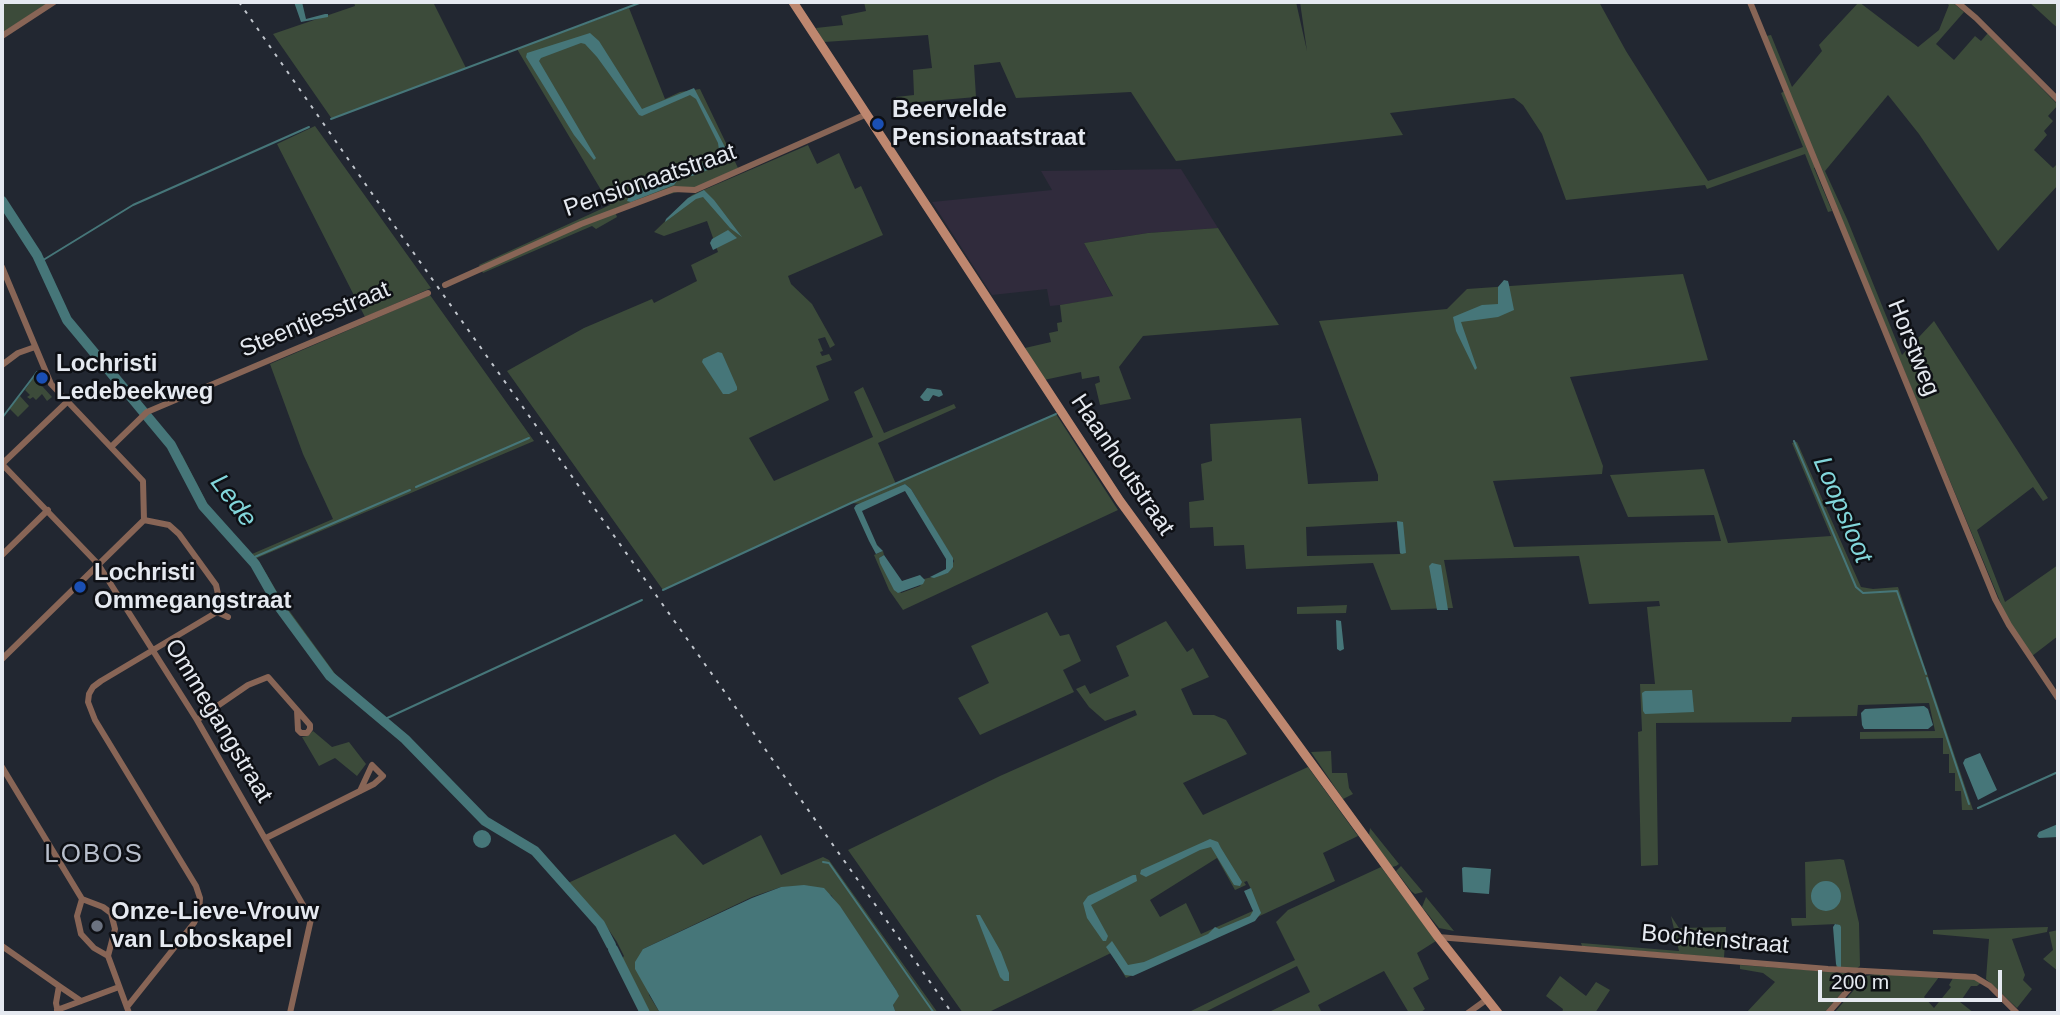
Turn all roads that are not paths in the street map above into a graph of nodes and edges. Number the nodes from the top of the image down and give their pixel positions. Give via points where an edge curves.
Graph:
1 (54, 2) edge
2 (793, 2) edge
3 (1750, 2) edge
4 (1956, 2) edge
5 (2, 36) edge
6 (2058, 100) edge
7 (867, 114) junction
8 (2, 267) edge
9 (5, 281) edge
10 (445, 285) dead end
11 (428, 293) dead end
12 (35, 347) junction
13 (2, 365) edge
14 (68, 401) junction
15 (111, 447) junction
16 (2, 464) edge
17 (48, 510) junction
18 (144, 520) junction
19 (2, 555) edge
20 (99, 564) junction
21 (217, 612) junction
22 (228, 617) dead end
23 (153, 650) junction
24 (2, 659) edge
25 (2058, 698) edge
26 (298, 710) dead end
27 (197, 720) junction
28 (2, 767) edge
29 (360, 791) dead end
30 (265, 838) junction
31 (82, 900) junction
32 (1438, 937) junction
33 (2, 946) edge
34 (9, 951) junction
35 (108, 956) junction
36 (2, 957) edge
37 (1864, 972) junction
38 (59, 986) junction
39 (119, 987) junction
40 (1486, 1000) junction
41 (81, 1001) junction
42 (128, 1010) edge
43 (58, 1012) edge
44 (290, 1013) edge
45 (1468, 1013) edge
46 (1498, 1013) edge
47 (1828, 1013) edge
48 (2017, 1013) edge

1 - 5 street
2 - 7 street, Haanhoutstraat
3 - 25 street, Horstweg via 1995,599
4 - 6 street
7 - 10 street, Pensionaatstraat via 695,190 674,189 581,224
7 - 32 street, Haanhoutstraat via 1120,501
8 - 9 street
9 - 12 street
11 - 15 street, Steentjesstraat via 144,414
12 - 13 street
12 - 14 street via 51,384
14 - 15 street
14 - 16 street
15 - 18 street via 143,481
16 - 17 street, Ommegangstraat
17 - 19 street
17 - 20 street, Ommegangstraat
18 - 20 street
18 - 21 street via 169,526 179,534 216,585
20 - 23 street, Ommegangstraat
20 - 24 street
21 - 22 street
21 - 23 street
23 - 27 street, Ommegangstraat
23 - 42 street via 93,687 88,702 196,886 200,906 194,923
26 - 27 street via 268,677 248,685
27 - 30 street, Ommegangstraat
28 - 31 street
29 - 30 street, Ommegangstraat
30 - 44 street, Ommegangstraat via 311,919
31 - 35 street via 78,916 81,934
31 - 35 street via 103,907 113,918
32 - 37 street, Bochtenstraat
32 - 40 street, Haanhoutstraat
33 - 34 street
34 - 36 street
34 - 38 street
35 - 39 street
37 - 47 street
37 - 48 street, Bochtenstraat via 1979,978
38 - 41 street
38 - 43 street
39 - 41 street
39 - 42 street
40 - 45 street
40 - 46 street, Haanhoutstraat
41 - 43 street

